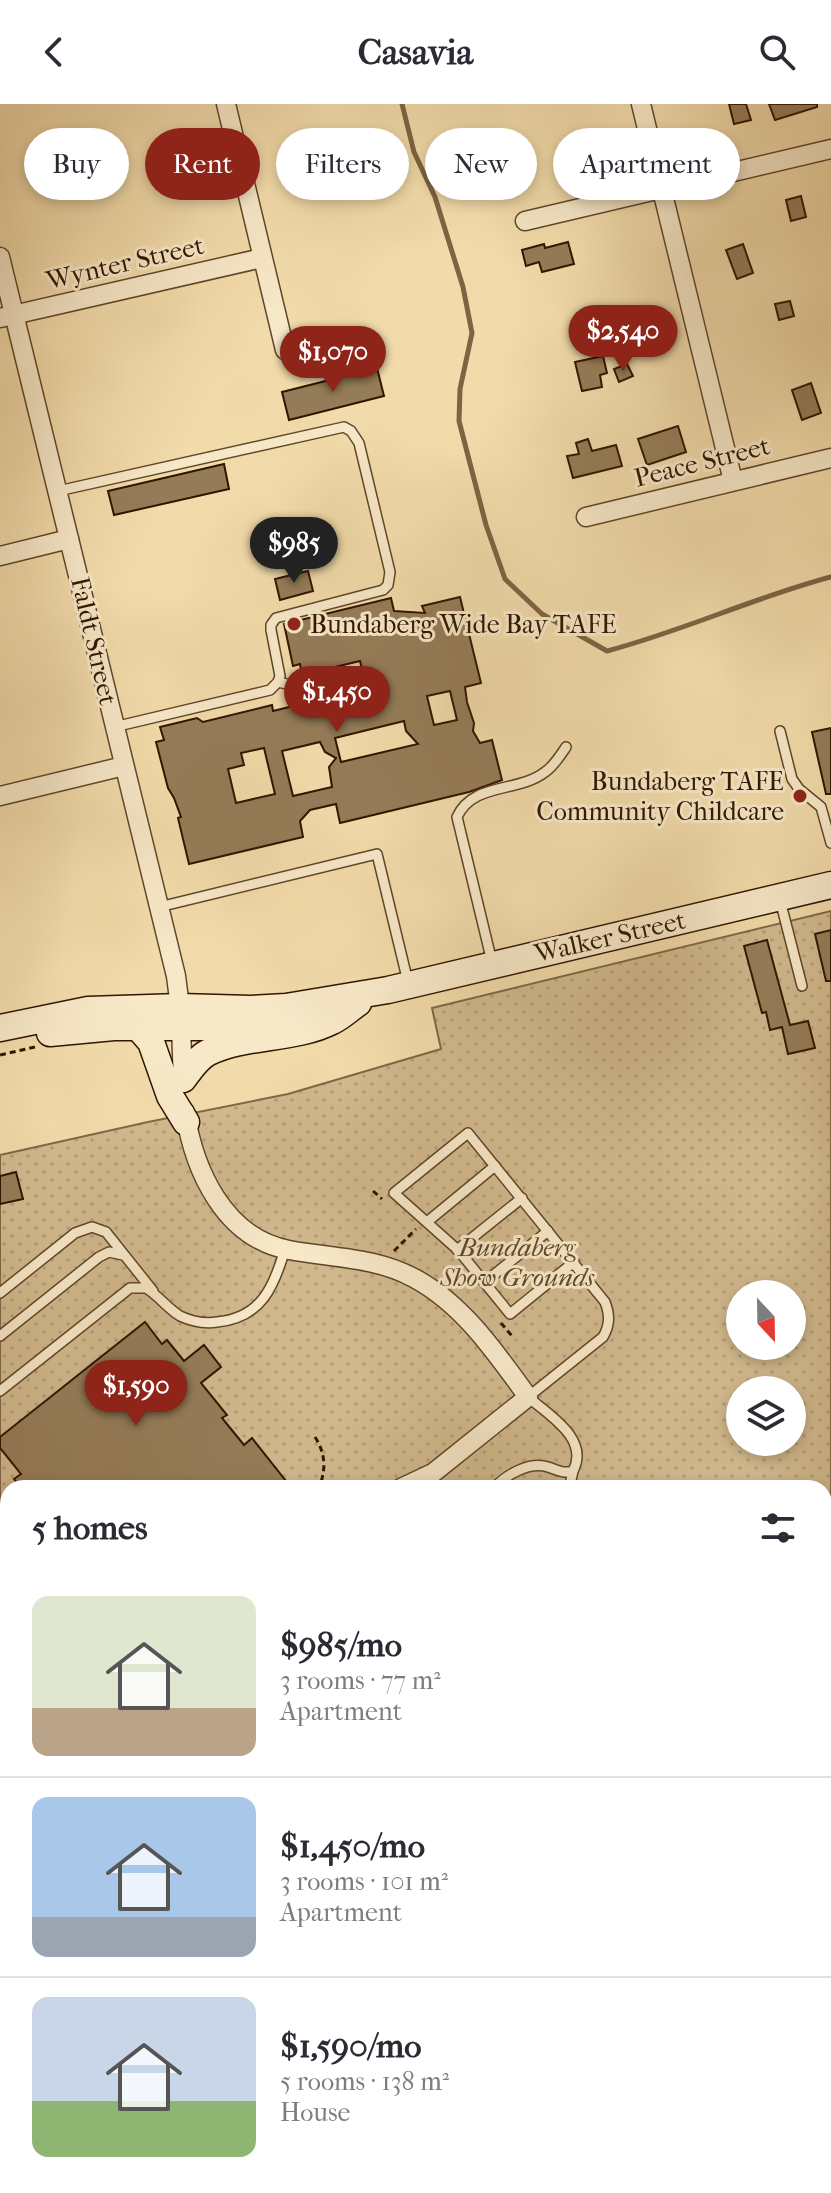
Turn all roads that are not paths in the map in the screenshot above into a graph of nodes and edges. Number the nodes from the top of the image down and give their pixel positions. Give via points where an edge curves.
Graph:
1 (226, 104) edge
2 (641, 104) edge
3 (647, 128) edge
4 (831, 149) edge
5 (740, 171) edge
6 (615, 200) edge
7 (665, 200) edge
8 (525, 221) dead end
9 (0, 257) edge
10 (262, 258) junction
11 (7, 316) edge
12 (285, 350) dead end
13 (831, 458) edge
14 (733, 481) junction
15 (58, 491) junction
16 (586, 517) dead end
17 (69, 539) junction
18 (0, 556) edge
19 (350, 672) dead end
20 (278, 682) junction
21 (114, 727) junction
22 (780, 731) dead end
23 (566, 747) dead end
24 (124, 766) junction
25 (0, 796) edge
26 (831, 843) edge
27 (831, 885) edge
28 (779, 897) junction
29 (159, 907) junction
30 (492, 965) junction
31 (802, 986) dead end
32 (398, 988) junction
33 (358, 1003) junction
34 (180, 1016) junction
35 (138, 1027) junction
36 (0, 1028) edge
37 (0, 1043) edge
38 (183, 1079) junction
39 (186, 1122) junction
40 (495, 1166) junction
41 (522, 1198) junction
42 (427, 1222) junction
43 (548, 1231) junction
44 (285, 1249) junction
45 (457, 1250) junction
46 (129, 1260) junction
47 (574, 1262) junction
48 (485, 1282) junction
49 (0, 1293) edge
50 (157, 1296) junction
51 (0, 1336) edge
52 (0, 1391) edge
53 (528, 1397) junction
54 (573, 1471) junction
55 (422, 1480) edge
56 (503, 1480) edge
57 (573, 1480) edge

1 - 10 street
2 - 3 street
4 - 5 street
6 - 8 street
7 - 14 street
9 - 11 street, Faldt Street
10 - 11 street, Wynter Street
10 - 12 street
11 - 15 street, Faldt Street
13 - 14 street, Peace Street
14 - 16 street, Peace Street
15 - 17 street, Faldt Street
15 - 20 lane via 336,427 351,431 359,443 391,579 383,590 276,618 271,630
17 - 18 street
17 - 21 street, Faldt Street
19 - 20 lane via 291,685
20 - 21 lane via 263,692
21 - 24 street, Faldt Street
22 - 26 lane via 792,779 821,807
23 - 30 lane via 545,772 477,795 457,817
24 - 25 street
24 - 29 street, Faldt Street
27 - 28 main road, Walker Street
28 - 30 main road, Walker Street
28 - 31 lane
29 - 32 lane via 377,854
29 - 34 street, Faldt Street
30 - 32 main road, Walker Street
32 - 33 main road, Walker Street
32 - 34 main road, Walker Street via 286,1007
33 - 34 main road, Walker Street via 259,1027
33 - 38 main road via 318,1027 210,1052
34 - 35 main road, Walker Street
34 - 36 main road, Walker Street via 88,1010
34 - 38 street, Faldt Street
35 - 37 main road, Walker Street via 56,1032
35 - 39 main road via 151,1042 170,1096
38 - 39 street, Faldt Street
39 - 44 street, Faldt Street via 215,1199 253,1234
40 - 41 lane
40 - 42 lane
40 - 42 lane via 468,1133 394,1193
41 - 43 lane
41 - 45 lane
42 - 45 lane
43 - 47 lane
43 - 48 lane
44 - 50 lane via 263,1300 228,1321 189,1319
44 - 53 street, Faldt Street via 379,1263 428,1286 471,1324
45 - 48 lane
46 - 49 lane via 106,1232 85,1229
46 - 50 lane
46 - 51 lane via 119,1253 103,1254
47 - 48 lane via 510,1314
47 - 53 lane via 605,1302 607,1330
50 - 52 lane via 141,1287 124,1291
53 - 54 lane via 573,1440 578,1456
53 - 55 street
54 - 56 lane via 533,1466
54 - 57 lane

